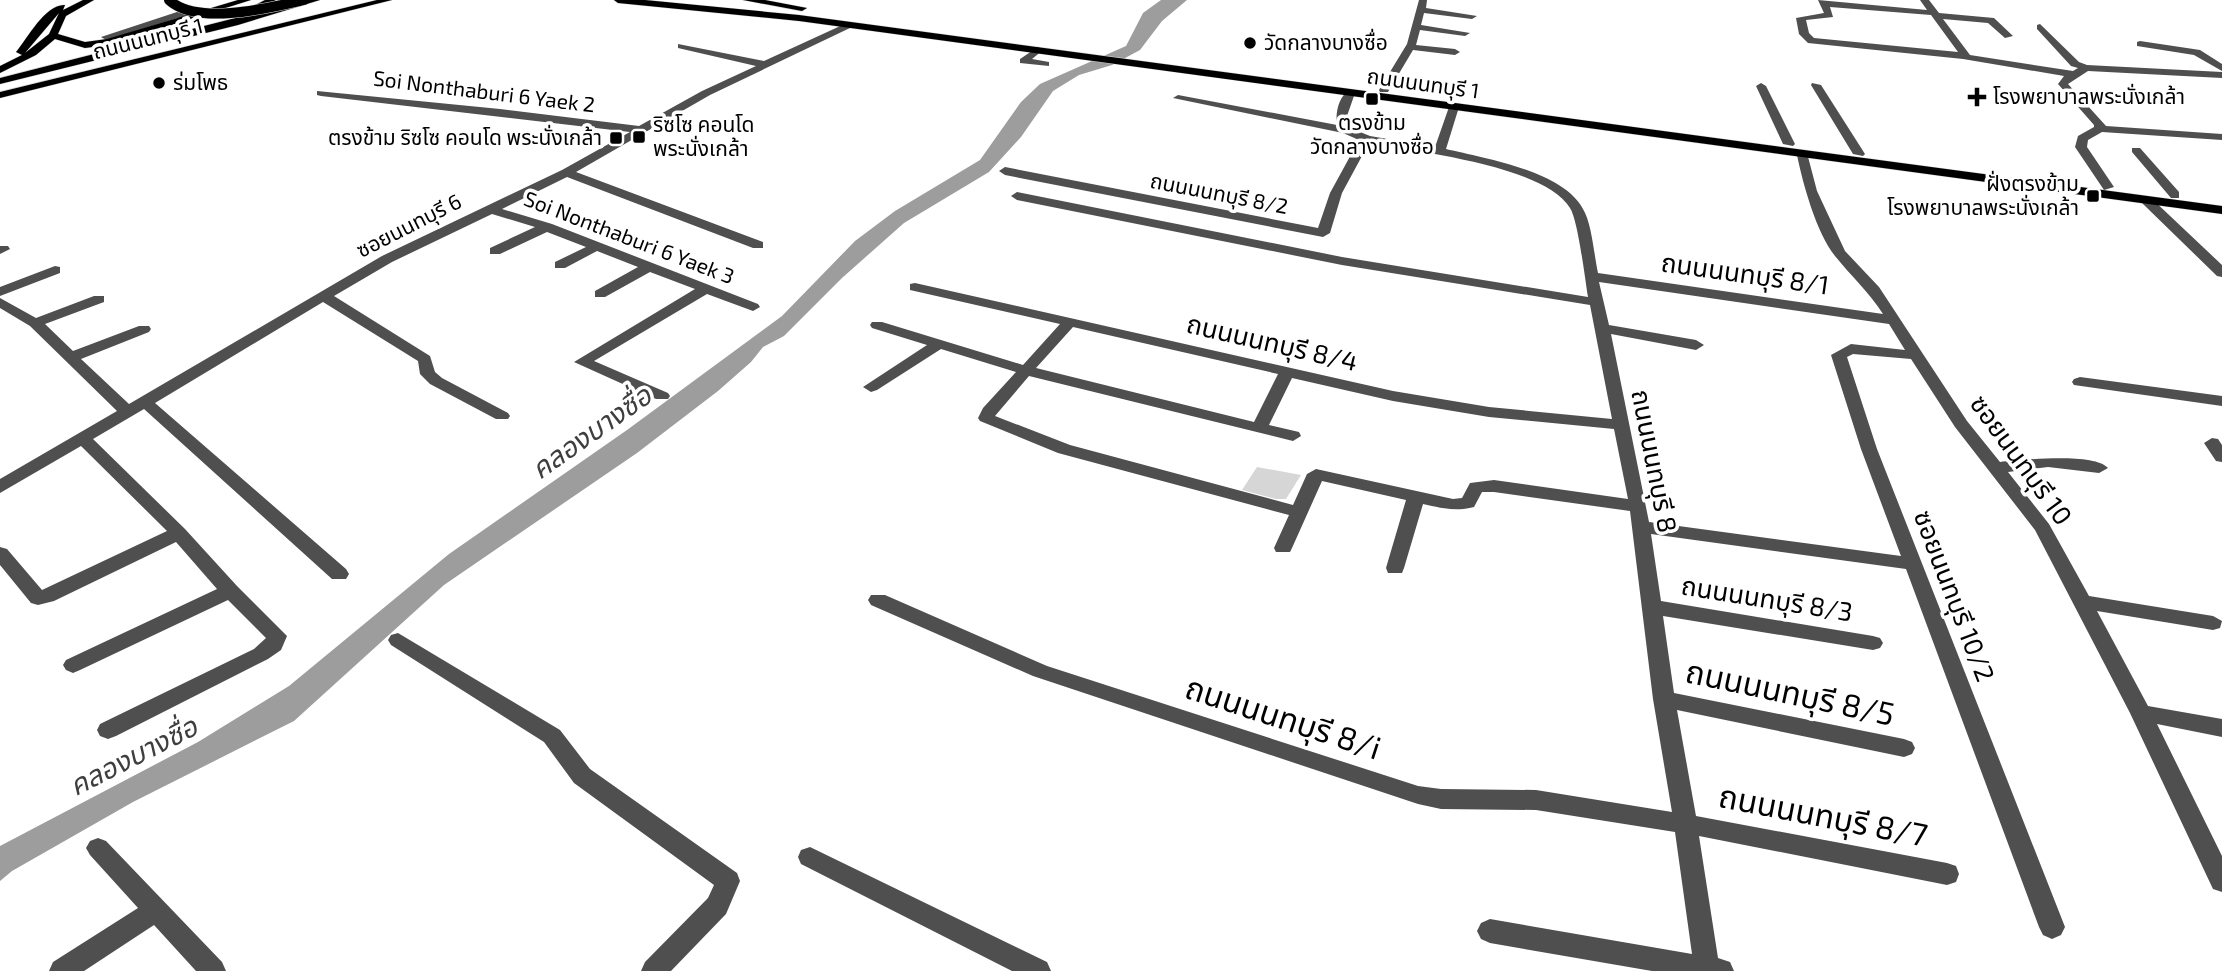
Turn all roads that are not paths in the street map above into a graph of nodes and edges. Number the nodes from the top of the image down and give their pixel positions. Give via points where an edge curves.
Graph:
1 (76, 0) edge
2 (90, 0) edge
3 (169, 0) edge
4 (247, 0) edge
5 (272, 0) edge
6 (304, 0) edge
7 (375, 0) edge
8 (388, 0) edge
9 (618, 0) edge
10 (657, 0) edge
11 (703, 0) edge
12 (747, 0) edge
13 (1880, 0) edge
14 (1823, 2) edge
15 (1925, 2) edge
16 (321, 3) edge
17 (1421, 5) edge
18 (357, 6) junction
19 (1935, 15) junction
20 (198, 16) junction
21 (1472, 16) dead end
22 (799, 18) junction
23 (851, 21) junction
24 (1416, 27) junction
25 (2040, 27) dead end
26 (1465, 33) dead end
27 (53, 35) junction
28 (2008, 36) dead end
29 (106, 37) dead end
30 (681, 46) dead end
31 (1409, 47) junction
32 (1038, 50) junction
33 (163, 51) junction
34 (1455, 52) dead end
35 (1082, 53) junction
36 (1964, 55) junction
37 (1146, 62) junction
38 (0, 64) edge
39 (1045, 64) dead end
40 (767, 65) junction
41 (2087, 68) junction
42 (0, 70) edge
43 (2164, 73) junction
44 (2074, 74) junction
45 (2220, 75) edge
46 (1816, 85) dead end
47 (1761, 86) dead end
48 (0, 87) edge
49 (1384, 90) junction
50 (321, 93) dead end
51 (1350, 93) junction
52 (1178, 99) dead end
53 (1454, 107) junction
54 (2100, 128) junction
55 (641, 130) junction
56 (1346, 130) junction
57 (2222, 137) edge
58 (1366, 138) junction
59 (1796, 150) junction
60 (2136, 150) dead end
61 (1440, 152) junction
62 (1859, 153) junction
63 (1005, 171) dead end
64 (566, 173) junction
65 (2108, 187) junction
66 (2175, 195) junction
67 (1017, 196) dead end
68 (2146, 200) junction
69 (2222, 202) edge
70 (490, 209) junction
71 (2222, 210) edge
72 (547, 227) junction
73 (758, 245) dead end
74 (597, 246) junction
75 (495, 251) dead end
76 (560, 265) dead end
77 (648, 267) junction
78 (55, 270) dead end
79 (2222, 272) edge
80 (1590, 276) junction
81 (915, 286) dead end
82 (705, 289) junction
83 (0, 292) edge
84 (600, 293) dead end
85 (323, 296) junction
86 (99, 299) dead end
87 (0, 302) edge
88 (1596, 302) junction
89 (753, 307) dead end
90 (1892, 320) junction
91 (1070, 322) junction
92 (35, 323) junction
93 (877, 325) dead end
94 (144, 328) dead end
95 (1601, 328) junction
96 (939, 344) junction
97 (1696, 345) dead end
98 (1915, 355) junction
99 (73, 357) junction
100 (1024, 370) junction
101 (1287, 372) junction
102 (2080, 382) dead end
103 (871, 387) dead end
104 (662, 396) dead end
105 (2222, 401) edge
106 (146, 402) junction
107 (129, 413) junction
108 (502, 416) dead end
109 (1623, 425) junction
110 (1259, 428) junction
111 (1293, 436) dead end
112 (83, 439) junction
113 (1996, 468) junction
114 (2099, 468) dead end
115 (0, 487) edge
116 (1425, 497) junction
117 (1638, 506) junction
118 (1299, 512) junction
119 (1641, 527) junction
120 (179, 533) junction
121 (1283, 548) dead end
122 (0, 553) edge
123 (1913, 565) junction
124 (1395, 568) dead end
125 (338, 574) dead end
126 (230, 591) junction
127 (878, 600) dead end
128 (2083, 603) junction
129 (1653, 607) junction
130 (2213, 623) dead end
131 (398, 640) dead end
132 (1872, 643) dead end
133 (73, 665) dead end
134 (1664, 699) junction
135 (2141, 713) junction
136 (2222, 728) edge
137 (108, 730) dead end
138 (1904, 748) dead end
139 (1685, 824) junction
140 (98, 848) dead end
141 (810, 857) dead end
142 (1947, 874) dead end
143 (2222, 881) edge
144 (156, 910) junction
145 (2052, 927) dead end
146 (1490, 931) dead end
147 (1712, 970) edge
148 (62, 971) edge
149 (213, 971) edge
150 (654, 971) edge
151 (1038, 971) edge

1 - 38 main road via 49,15 17,57
2 - 27 main road, ถนนนนทบุรี 1 via 63,14
3 - 6 main road, bridge via 185,10 223,13
4 - 20 main road
5 - 48 main road via 208,26
7 - 18 main road
7 - 33 main road
8 - 18 main road, ถนนนนทบุรี 1
9 - 22 main road, ถนนนนทบุรี 1
10 - 22 main road
11 - 23 main road, ถนนนนทบุรี 1
12 - 23 main road
13 - 15 street
14 - 19 street
14 - 36 street via 1830,15 1801,18 1804,34 1811,41
15 - 19 street
16 - 33 main road via 248,29
16 - 48 main road
17 - 21 street
17 - 24 street
18 - 48 main road, ถนนนนทบุรี 1
19 - 28 street via 1991,20
19 - 36 street
20 - 27 main road via 108,43 85,44
20 - 29 street via 177,15
22 - 23 main road, ถนนนนทบุรี 1
23 - 32 main road, ถนนนนทบุรี 1
23 - 35 main road, ถนนนนทบุรี 1
23 - 40 street, ซอยนนทบุรี 6
24 - 26 street
24 - 31 street
25 - 41 street via 2075,64
27 - 42 main road, ถนนนนทบุรี 1 via 24,59
30 - 40 street
31 - 34 street
31 - 49 street
32 - 35 main road, ถนนนนทบุรี 1
32 - 39 street via 1024,61
33 - 48 main road
35 - 37 main road, ถนนนนทบุรี 1
36 - 44 street
37 - 49 main road, ถนนนนทบุรี 1
37 - 51 main road, ถนนนนทบุรี 1
40 - 55 street, ซอยนนทบุรี 6
41 - 43 street
41 - 44 street
43 - 45 street
43 - 45 street via 2138,44 2197,52
44 - 54 street via 2063,85
46 - 62 street
47 - 59 street, ซอยนนทบุรี 10
49 - 59 main road, ถนนนนทบุรี 1
50 - 55 street, Soi Nonthaburi 6 Yaek 2
51 - 53 main road, ถนนนนทบุรี 1
51 - 56 street via 1340,117
52 - 56 street, ถนนนนทบุรี 8
53 - 59 main road, ถนนนนทบุรี 1
53 - 61 street
54 - 57 street
54 - 65 street via 2082,138 2081,147
55 - 64 street, ซอยนนทบุรี 6
56 - 58 street, ถนนนนทบุรี 8
58 - 61 street, ถนนนนทบุรี 8
58 - 63 street, ถนนนนทบุรี 8/2 via 1336,193 1323,233
59 - 62 main road, ถนนนนทบุรี 1
59 - 68 main road, ถนนนนทบุรี 1
59 - 90 street, ซอยนนทบุรี 10 via 1839,252 1871,285
60 - 66 street
61 - 80 street, ถนนนนทบุรี 8 via 1488,162 1567,195 1578,211
62 - 65 main road, ถนนนนทบุรี 1
64 - 70 street, ซอยนนทบุรี 6
64 - 73 street
65 - 66 main road, ถนนนนทบุรี 1
66 - 69 main road, ถนนนนทบุรี 1
67 - 88 street via 1342,261
68 - 71 main road, ถนนนนทบุรี 1
68 - 79 street
70 - 72 street, Soi Nonthaburi 6 Yaek 3
70 - 85 street, ซอยนนทบุรี 6
72 - 74 street, Soi Nonthaburi 6 Yaek 3
72 - 75 street
74 - 76 street
74 - 77 street, Soi Nonthaburi 6 Yaek 3
77 - 82 street, Soi Nonthaburi 6 Yaek 3
77 - 84 street
78 - 83 street
80 - 88 street, ถนนนนทบุรี 8
80 - 90 street, ถนนนนทบุรี 8/1
81 - 91 street, ถนนนนทบุรี 8/4
82 - 89 street, Soi Nonthaburi 6 Yaek 3
82 - 104 street via 582,362
85 - 106 street, ซอยนนทบุรี 6
85 - 108 street via 425,359 428,374 436,381
86 - 92 street
87 - 92 street
88 - 95 street, ถนนนนทบุรี 8
90 - 98 street, ซอยนนทบุรี 10
91 - 100 street
91 - 101 street, ถนนนนทบุรี 8/4
92 - 99 street
93 - 96 street
94 - 99 street
95 - 97 street
95 - 109 street, ถนนนนทบุรี 8
96 - 100 street
96 - 103 street
98 - 113 street, ซอยนนทบุรี 10
98 - 123 street, ซอยนนทบุรี 10/2 via 1851,349 1839,355
99 - 107 street
100 - 110 street
100 - 118 street via 986,418 1063,449
101 - 109 street, ถนนนนทบุรี 8/4 via 1489,412
101 - 110 street
102 - 105 street
106 - 107 street, ซอยนนทบุรี 6
106 - 125 street
107 - 112 street, ซอยนนทบุรี 6
109 - 117 street, ถนนนนทบุรี 8
110 - 111 street
112 - 115 street, ซอยนนทบุรี 6
112 - 120 street
113 - 114 street via 2048,462
113 - 128 street, ซอยนนทบุรี 10 via 2033,513
116 - 117 street via 1461,505 1468,503 1476,487 1494,486
116 - 118 street via 1316,474
116 - 124 street via 1414,501
117 - 119 street, ถนนนนทบุรี 8
118 - 121 street
119 - 123 street
119 - 129 street, ถนนนนทบุรี 8
120 - 122 street via 38,598
120 - 126 street
123 - 145 street, ซอยนนทบุรี 10/2
126 - 133 street
126 - 137 street via 277,636 274,645
127 - 139 street, ถนนนนทบุรี 8/i via 1040,671 1418,795 1535,800
128 - 130 street
128 - 135 street, ซอยนนทบุรี 10
129 - 132 street, ถนนนนทบุรี 8/3
129 - 134 street, ถนนนนทบุรี 8
131 - 150 street via 552,736 582,776 728,881 716,906
134 - 138 street, ถนนนนทบุรี 8/5
134 - 139 street, ถนนนนทบุรี 8
135 - 136 street
135 - 143 street, ซอยนนทบุรี 10
139 - 142 street, ถนนนนทบุรี 8/7
139 - 147 street, ถนนนนทบุรี 8
140 - 144 street
141 - 151 street
144 - 148 street
144 - 149 street
146 - 147 street

